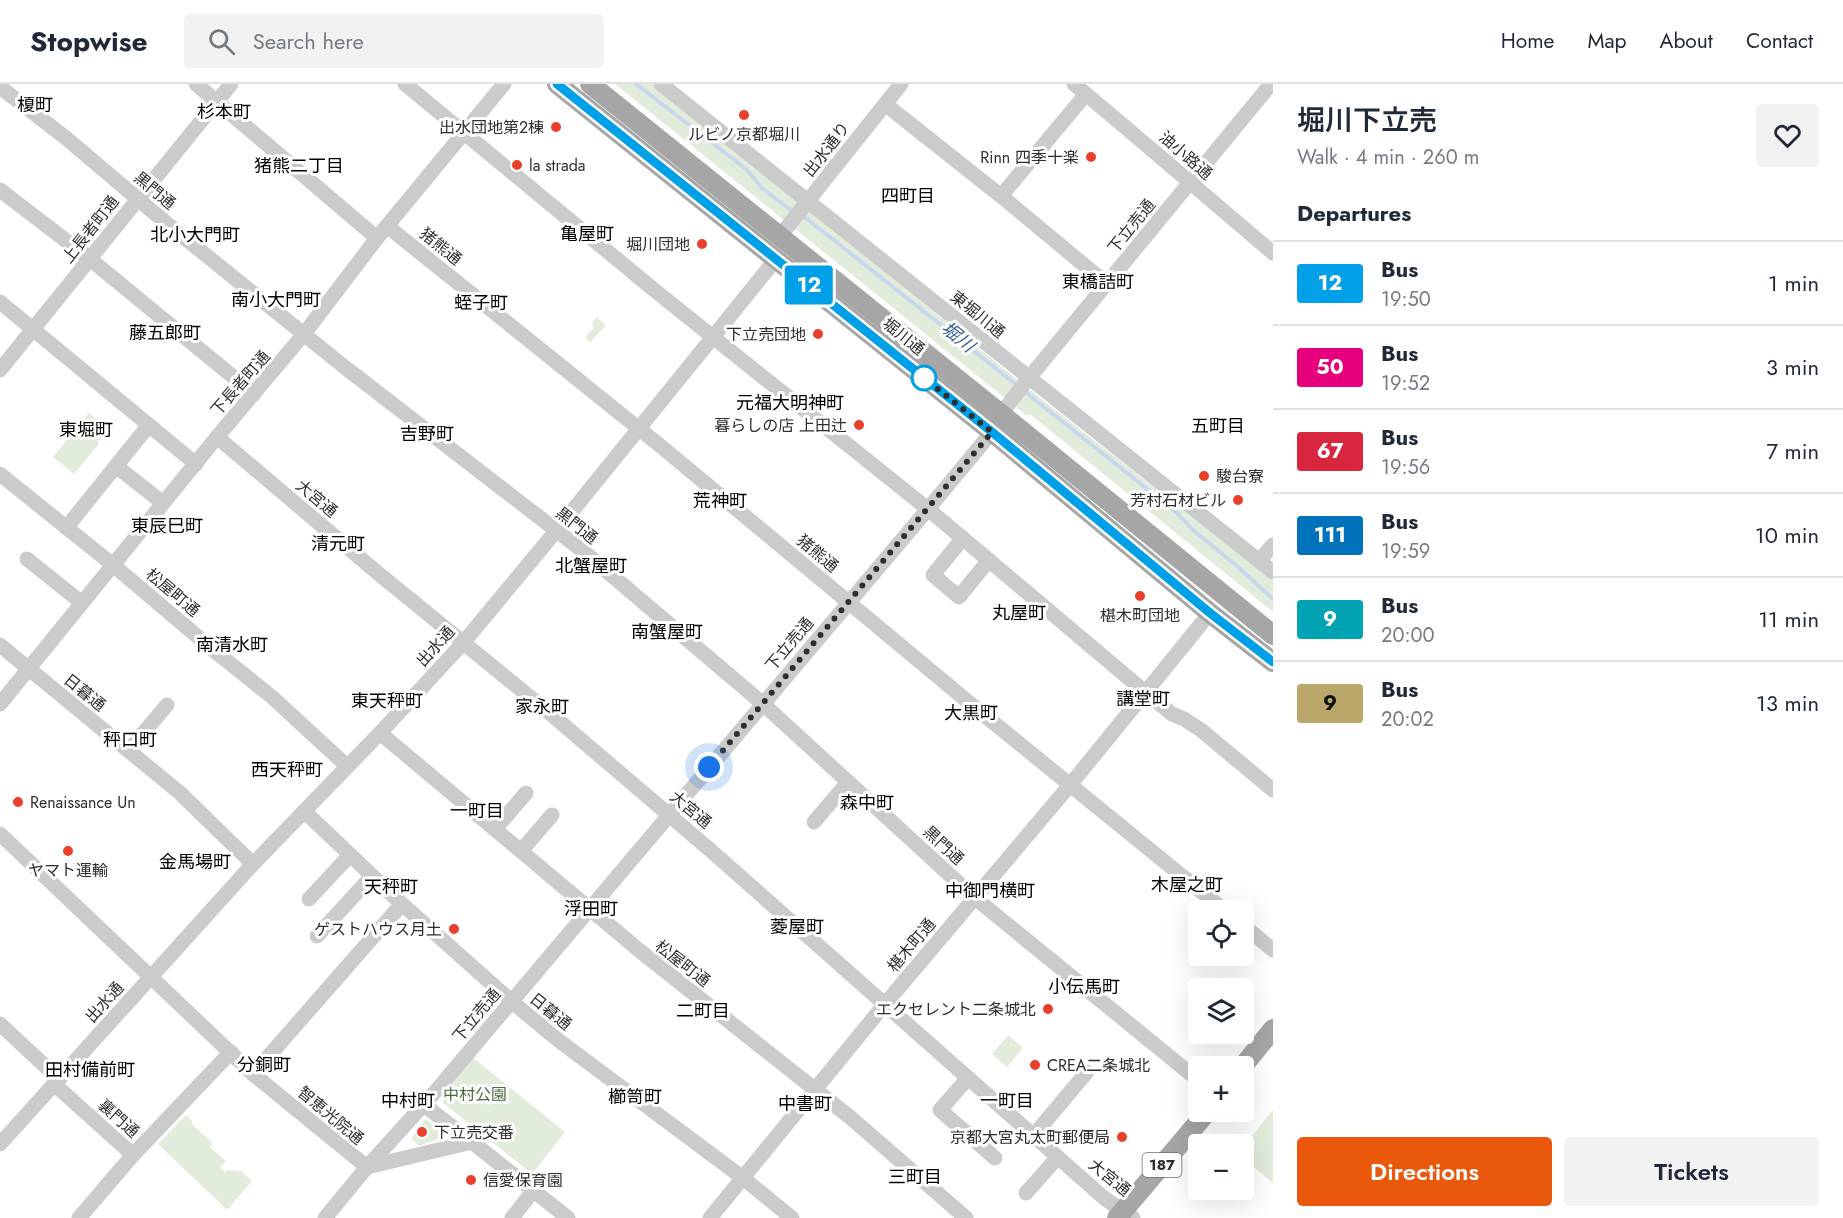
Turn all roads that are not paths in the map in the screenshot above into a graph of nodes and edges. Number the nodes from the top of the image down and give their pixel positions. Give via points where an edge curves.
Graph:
1 (196, 84) edge
2 (231, 84) edge
3 (405, 84) edge
4 (504, 84) edge
5 (557, 84) edge
6 (590, 84) edge
7 (661, 84) edge
8 (901, 84) edge
9 (1270, 84) edge
10 (0, 87) edge
11 (1080, 89) edge
12 (217, 102) junction
13 (885, 104) junction
14 (464, 133) junction
15 (1190, 182) junction
16 (0, 190) edge
17 (1001, 196) junction
18 (137, 198) junction
19 (806, 203) junction
20 (387, 226) junction
21 (785, 231) junction
22 (377, 238) junction
23 (1273, 253) edge
24 (90, 259) junction
25 (776, 259) junction
26 (1107, 284) junction
27 (0, 302) edge
28 (33, 329) junction
29 (304, 334) junction
30 (712, 336) junction
31 (0, 370) edge
32 (1026, 381) junction
33 (254, 394) junction
34 (1006, 408) junction
35 (149, 425) junction
36 (638, 428) junction
37 (992, 432) junction
38 (217, 437) junction
39 (196, 464) junction
40 (116, 466) junction
41 (0, 474) edge
42 (163, 503) junction
43 (928, 509) junction
44 (66, 528) junction
45 (556, 531) junction
46 (963, 538) junction
47 (1273, 544) edge
48 (27, 559) dead end
49 (989, 560) junction
50 (1259, 561) junction
51 (113, 565) junction
52 (1273, 572) edge
53 (849, 602) junction
54 (82, 603) junction
55 (1210, 613) junction
56 (1273, 634) edge
57 (463, 643) junction
58 (0, 645) edge
59 (1273, 662) edge
60 (28, 669) junction
61 (1145, 693) junction
62 (762, 703) junction
63 (0, 704) edge
64 (167, 705) dead end
65 (380, 733) junction
66 (129, 750) junction
67 (347, 766) junction
68 (848, 782) junction
69 (1070, 785) junction
70 (1273, 790) edge
71 (526, 793) dead end
72 (304, 811) junction
73 (552, 815) dead end
74 (669, 815) junction
75 (814, 822) dead end
76 (495, 829) junction
77 (0, 834) edge
78 (522, 851) junction
79 (350, 855) junction
80 (253, 864) junction
81 (372, 876) junction
82 (975, 898) junction
83 (309, 899) dead end
84 (1212, 900) edge
85 (402, 904) junction
86 (590, 908) junction
87 (1254, 935) edge
88 (317, 936) dead end
89 (1273, 951) edge
90 (151, 977) junction
91 (511, 1001) junction
92 (885, 1004) junction
93 (0, 1024) edge
94 (1273, 1029) edge
95 (231, 1052) junction
96 (1251, 1056) edge
97 (1087, 1072) dead end
98 (1188, 1072) edge
99 (254, 1074) junction
100 (968, 1078) junction
101 (56, 1081) junction
102 (815, 1089) junction
103 (424, 1105) junction
104 (1199, 1122) edge
105 (1034, 1136) junction
106 (472, 1142) junction
107 (0, 1144) edge
108 (133, 1155) junction
109 (1058, 1157) junction
110 (995, 1158) dead end
111 (367, 1167) junction
112 (742, 1178) junction
113 (533, 1191) junction
114 (1026, 1193) dead end
115 (1124, 1216) edge
116 (79, 1218) edge
117 (324, 1218) edge
118 (512, 1218) edge
119 (568, 1218) edge
120 (710, 1218) edge
121 (792, 1218) edge
122 (966, 1218) edge

1 - 12 street
2 - 12 street, 上長者町通
3 - 14 street
4 - 14 street, 下長者町通
5 - 25 main road, 堀川通
6 - 21 main road, 堀川通
7 - 19 street, 東堀川通
8 - 13 street, 出水通り
9 - 15 street, 下立売通
10 - 18 street, 黒門通
11 - 15 street, 油小路通
11 - 17 street
12 - 18 street, 上長者町通
12 - 22 street
13 - 17 street
13 - 19 street, 出水通り
14 - 20 street, 下長者町通
14 - 30 street
15 - 23 street, 油小路通
15 - 26 street, 下立売通
16 - 24 street
17 - 26 street
18 - 24 street, 上長者町通
18 - 29 street, 黒門通
19 - 21 street, 出水通り
19 - 32 street, 東堀川通
20 - 22 street, 下長者町通
20 - 36 street, 猪熊通
21 - 34 main road, 堀川通
22 - 29 street, 下長者町通
24 - 28 street, 上長者町通
24 - 33 street
25 - 30 street, 出水通
25 - 37 main road, 堀川通
26 - 32 street, 下立売通
27 - 28 street
28 - 31 street, 上長者町通
28 - 35 street
29 - 33 street, 下長者町通
29 - 45 street, 黒門通
30 - 36 street, 出水通
30 - 43 street
32 - 34 street, 下立売通
32 - 50 street, 東堀川通
33 - 38 street, 下長者町通
34 - 37 street, 下立売通
34 - 56 main road, 堀川通
35 - 39 street
35 - 40 street
36 - 45 street, 出水通
36 - 53 street, 猪熊通
37 - 43 street, 下立売通
37 - 55 main road, 堀川通
38 - 39 street, 下長者町通
38 - 57 street, 大宮通
39 - 42 street, 下長者町通
40 - 42 street
40 - 44 street
41 - 44 street, 松屋町通
42 - 51 street, 下長者町通
43 - 46 street
43 - 53 street, 下立売通
44 - 51 street, 松屋町通
45 - 57 street, 出水通
45 - 62 street, 黒門通
46 - 49 street
46 - 49 street via 933,574 959,597
47 - 50 street
48 - 54 street
49 - 61 street
50 - 52 street, 東堀川通
51 - 54 street, 下長者町通
51 - 67 street, 松屋町通 via 272,697
53 - 62 street, 下立売通
53 - 69 street, 猪熊通
54 - 60 street, 下長者町通
55 - 59 main road, 堀川通
55 - 61 street, 椹木町通
57 - 65 street, 出水通
57 - 74 street, 大宮通
58 - 60 street, 日暮通
60 - 63 street, 下長者町通
60 - 66 street, 日暮通
61 - 69 street, 椹木町通
61 - 70 street via 1201,730
62 - 68 street, 黒門通
62 - 74 street, 下立売通
64 - 66 street
65 - 67 street, 出水通
65 - 76 street, 松屋町通
66 - 80 street, 日暮通
67 - 72 street, 出水通
68 - 75 street
68 - 82 street, 黒門通
69 - 82 street, 椹木町通
69 - 84 street, 猪熊通
71 - 76 street
72 - 79 street, 日暮通
72 - 80 street, 出水通
73 - 78 street
74 - 86 street, 下立売通
74 - 92 street, 大宮通
76 - 78 street, 松屋町通
77 - 90 street, 智恵光院通
78 - 86 street, 松屋町通
79 - 81 street, 日暮通
79 - 83 street
80 - 90 street, 出水通
81 - 85 street, 日暮通
81 - 88 street
82 - 92 street, 椹木町通
82 - 98 street, 黒門通
85 - 91 street, 日暮通
85 - 99 street
86 - 91 street, 下立売通
86 - 102 street, 松屋町通
87 - 89 street
90 - 95 street, 智恵光院通
90 - 101 street, 出水通
91 - 103 street, 下立売通
91 - 112 street, 日暮通
92 - 100 street, 大宮通
92 - 102 street, 椹木町通
93 - 101 street, 裏門通
94 - 96 main road
95 - 99 street, 智恵光院通
95 - 108 street
97 - 105 street
99 - 111 street, 智恵光院通
100 - 105 street, 大宮通
100 - 110 street via 940,1110
101 - 107 street, 出水通
101 - 108 street, 裏門通
102 - 112 street, 椹木町通
102 - 122 street, 松屋町通
103 - 106 street
103 - 111 street, 下立売通
104 - 115 main road, 187
105 - 109 street, 大宮通
106 - 111 street, 智恵光院通
106 - 113 street
108 - 116 street
109 - 114 street
109 - 115 street, 大宮通
111 - 117 street, 下立売通
112 - 120 street, 椹木町通
112 - 121 street, 日暮通
113 - 118 street
113 - 119 street

